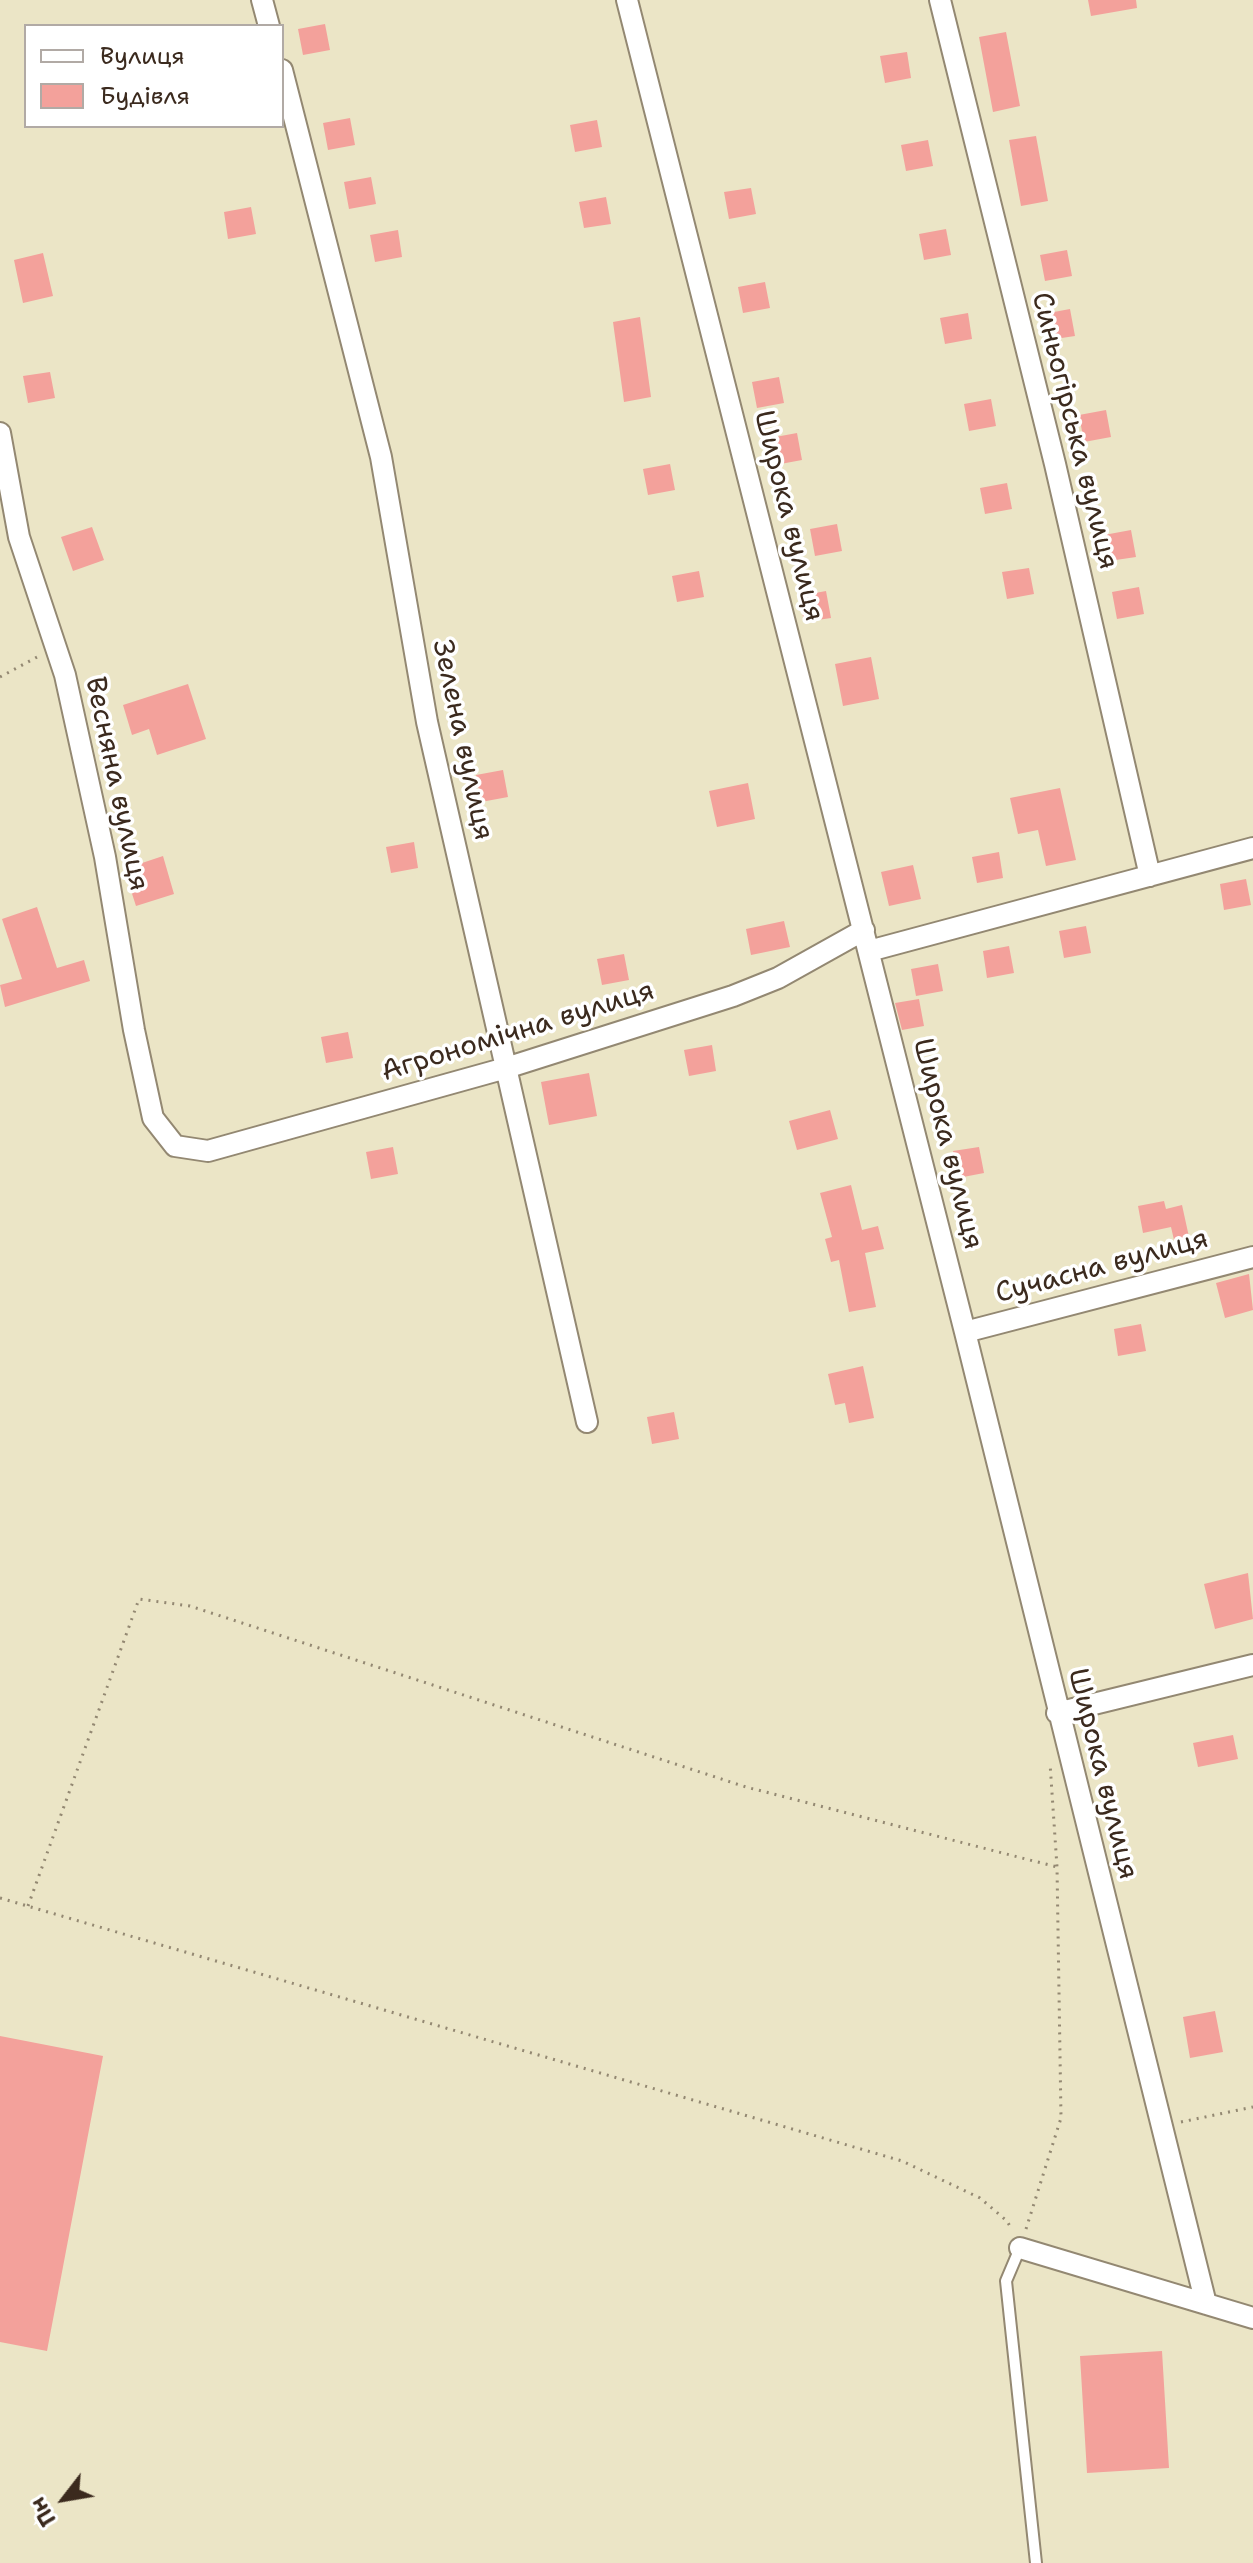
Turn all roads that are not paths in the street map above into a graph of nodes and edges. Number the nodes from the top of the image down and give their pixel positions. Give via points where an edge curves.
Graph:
1 (262, 0) edge
2 (627, 0) edge
3 (940, 0) edge
4 (268, 24) edge
5 (284, 78) edge
6 (0, 433) edge
7 (1253, 848) edge
8 (1150, 876) junction
9 (864, 930) junction
10 (869, 951) junction
11 (506, 1068) junction
12 (175, 1146) joint
13 (1253, 1257) edge
14 (965, 1332) junction
15 (587, 1422) dead end
16 (1253, 1665) edge
17 (1057, 1713) junction
18 (1020, 2248) joint
19 (1206, 2304) junction
20 (1253, 2318) edge
21 (1036, 2563) edge

1 - 4 street
2 - 9 street, Широка вулиця
3 - 8 street, Синьогірська вулиця
5 - 11 street, Зелена вулиця via 381,457 427,722
6 - 12 street, Весняна вулиця via 19,537 56,647 105,857 153,1118
7 - 8 street
8 - 10 street
9 - 10 street, Широка вулиця
9 - 11 street, Агрономічна вулиця via 778,978 733,996
10 - 14 street, Широка вулиця
11 - 12 street, Агрономічна вулиця via 208,1151
11 - 15 street, Зелена вулиця
13 - 14 street, Сучасна вулиця
14 - 17 street, Широка вулиця
16 - 17 street
17 - 19 street, Широка вулиця
18 - 19 street
18 - 21 lane via 1006,2281
19 - 20 street

